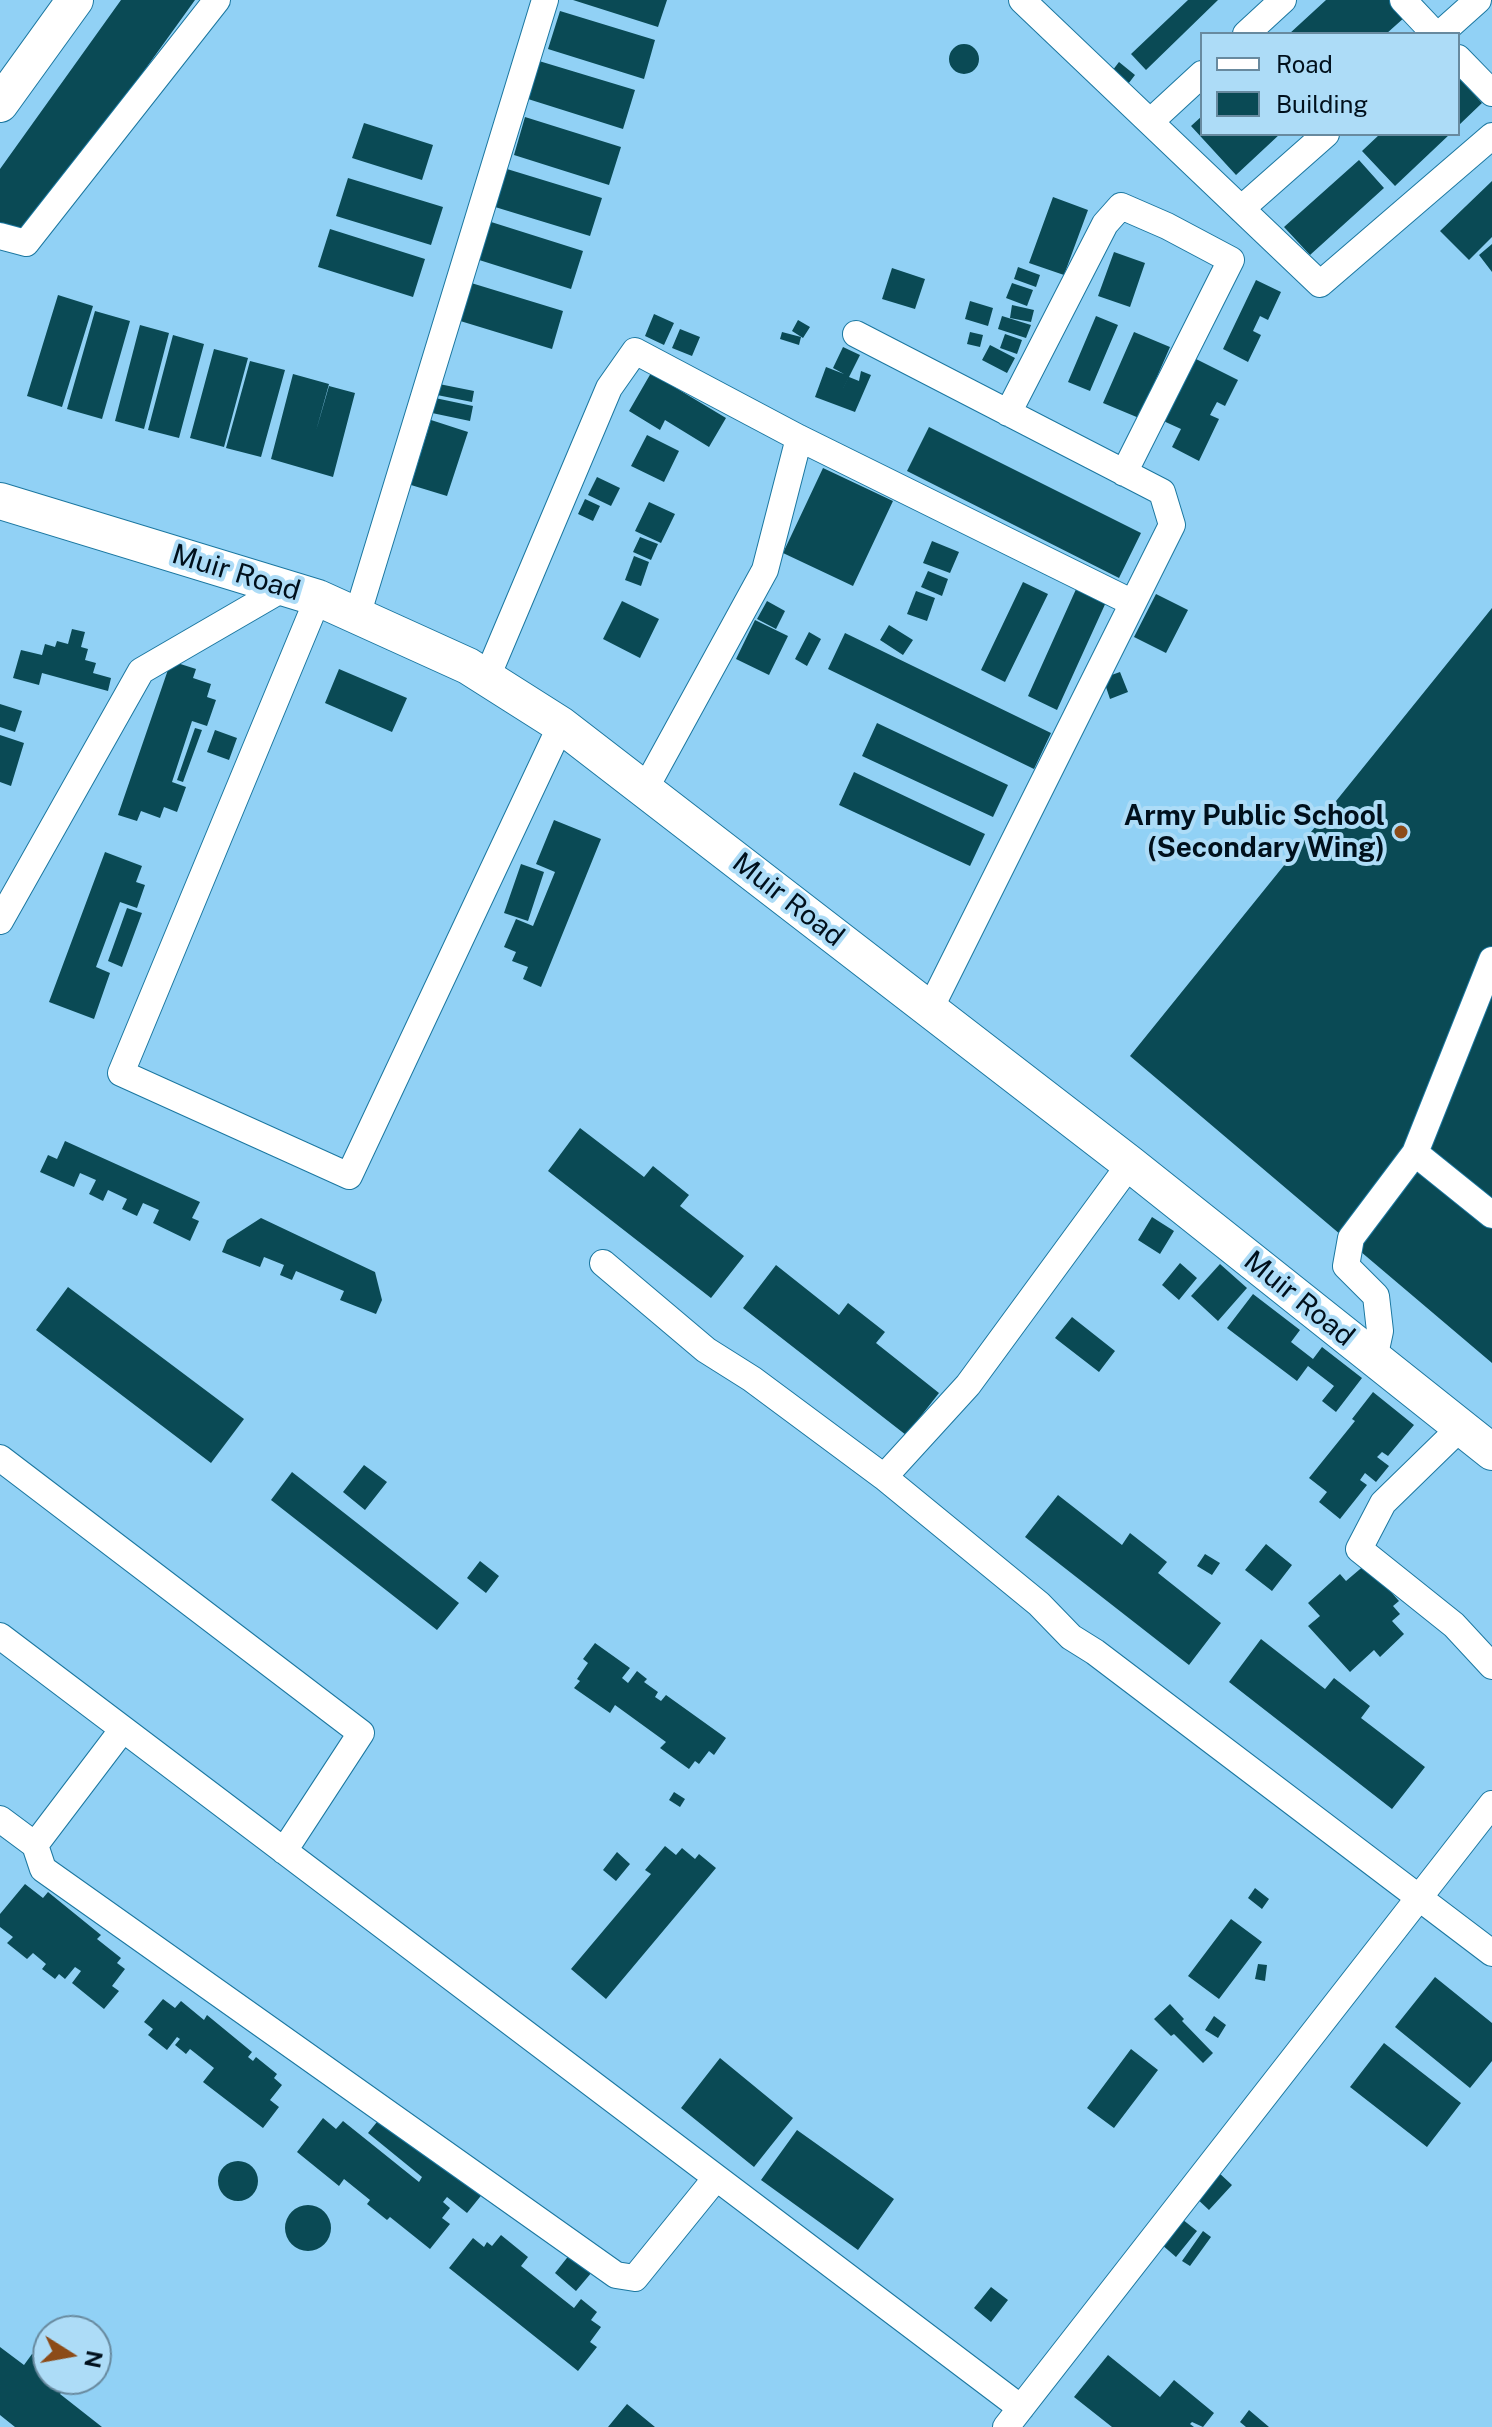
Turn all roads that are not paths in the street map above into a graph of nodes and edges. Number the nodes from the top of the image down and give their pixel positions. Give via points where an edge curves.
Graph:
1 (75, 0) edge
2 (217, 0) edge
3 (545, 0) edge
4 (1022, 0) edge
5 (1283, 0) edge
6 (1403, 0) edge
7 (1478, 0) edge
8 (1248, 32) edge
9 (1436, 32) edge
10 (1440, 32) edge
11 (1460, 60) edge
12 (1200, 76) edge
13 (1492, 93) edge
14 (0, 104) edge
15 (1150, 122) junction
16 (1324, 136) edge
17 (1492, 136) edge
18 (1241, 209) junction
19 (0, 236) edge
20 (856, 334) dead end
21 (1008, 413) junction
22 (799, 438) junction
23 (1124, 473) junction
24 (0, 501) edge
25 (284, 588) junction
26 (318, 598) junction
27 (1133, 603) junction
28 (357, 616) junction
29 (487, 677) junction
30 (561, 725) junction
31 (645, 789) junction
32 (0, 921) edge
33 (1492, 960) edge
34 (930, 1009) junction
35 (1415, 1153) junction
36 (1130, 1164) junction
37 (1492, 1215) edge
38 (603, 1263) dead end
39 (1374, 1359) junction
40 (1460, 1428) junction
41 (1492, 1452) edge
42 (0, 1458) edge
43 (884, 1477) junction
44 (0, 1636) edge
45 (1492, 1666) edge
46 (123, 1729) junction
47 (1492, 1804) edge
48 (0, 1819) edge
49 (35, 1845) junction
50 (284, 1851) junction
51 (1420, 1896) junction
52 (1492, 1953) edge
53 (716, 2178) junction
54 (1013, 2418) edge

1 - 14 main road
2 - 19 street via 26,243
3 - 28 street
4 - 15 street
5 - 8 street
6 - 9 street
7 - 10 street
11 - 13 street
12 - 15 street
15 - 18 street
16 - 18 street
17 - 18 street via 1320,284
20 - 21 street
21 - 23 street
21 - 23 street via 1105,224 1121,206 1167,226 1231,260
22 - 27 street
22 - 29 street via 635,351 609,388
22 - 31 street via 765,570
23 - 27 street via 1162,492 1172,525
24 - 25 main road, Muir Road
25 - 26 main road, Muir Road
25 - 32 street via 141,671
26 - 28 main road, Muir Road
26 - 30 street via 121,1073 349,1176
27 - 34 street
28 - 29 main road, Muir Road
29 - 30 main road, Muir Road
30 - 31 main road, Muir Road
31 - 34 main road, Muir Road
33 - 35 street
34 - 36 main road, Muir Road
35 - 37 street
35 - 39 street via 1351,1238 1346,1266 1376,1296 1380,1331
36 - 39 main road, Muir Road
36 - 43 street via 968,1385
38 - 43 street via 706,1350
39 - 40 main road, Muir Road
40 - 41 main road, Muir Road
40 - 45 street via 1383,1503 1359,1549 1454,1625
42 - 50 street via 361,1733
43 - 51 street via 1039,1604 1071,1637
44 - 46 street
46 - 49 street
46 - 50 street
47 - 51 street
48 - 49 street
49 - 53 street via 43,1869 616,2275 635,2278
50 - 53 street
51 - 52 street
51 - 54 street
53 - 54 street

